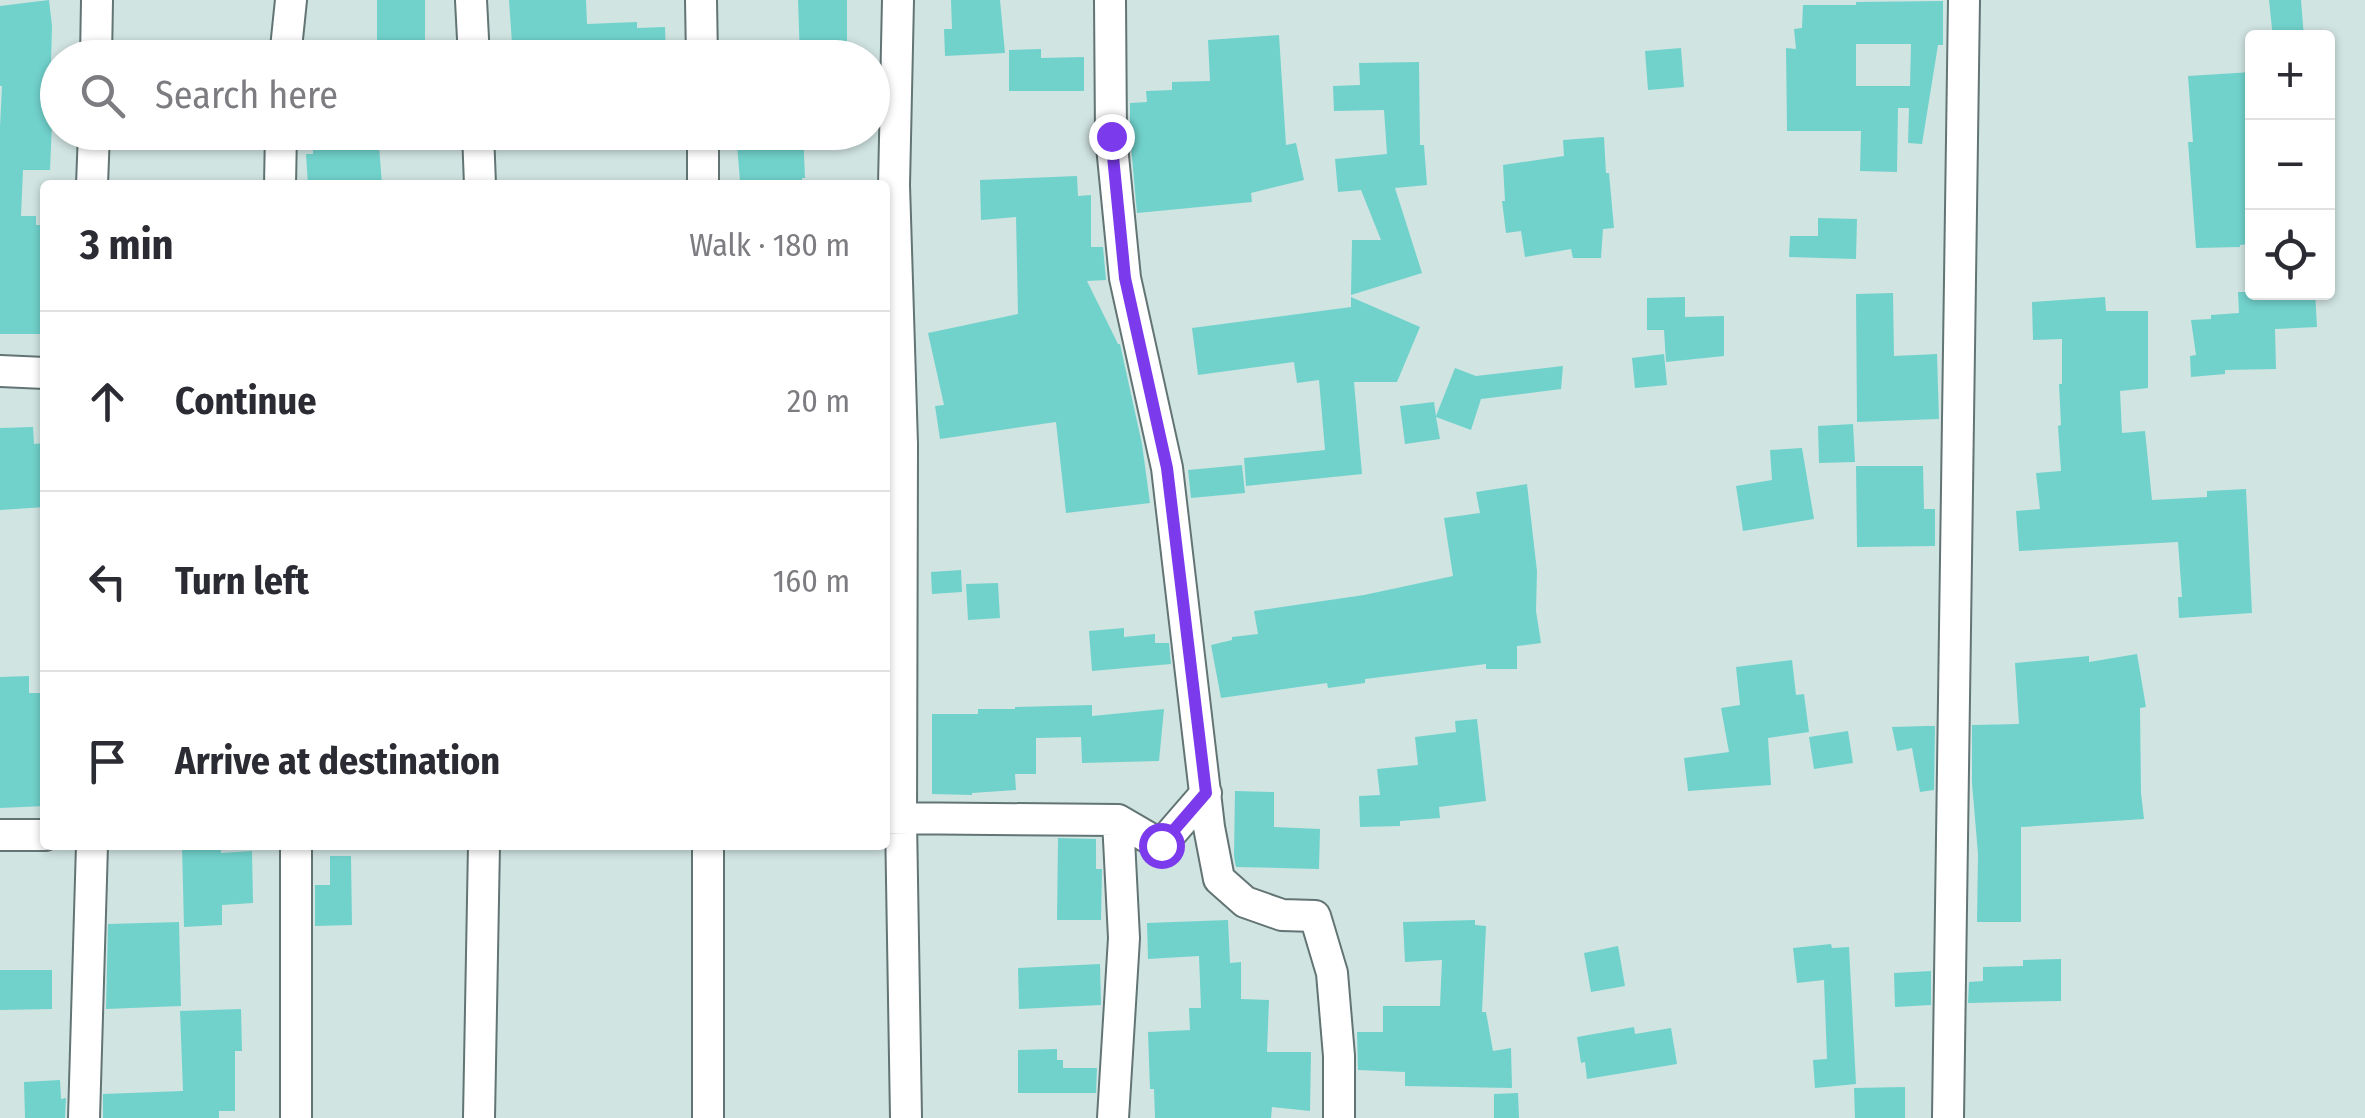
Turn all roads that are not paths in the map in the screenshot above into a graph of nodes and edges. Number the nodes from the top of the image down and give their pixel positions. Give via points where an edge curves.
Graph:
1 (97, 0) edge
2 (291, 0) edge
3 (472, 0) edge
4 (701, 0) edge
5 (898, 0) edge
6 (1110, 0) edge
7 (1964, 0) edge
8 (96, 40) edge
9 (287, 40) edge
10 (473, 40) edge
11 (702, 40) edge
12 (93, 150) edge
13 (280, 150) edge
14 (479, 150) edge
15 (702, 150) edge
16 (92, 180) edge
17 (280, 180) edge
18 (480, 180) edge
19 (703, 180) edge
20 (0, 371) edge
21 (40, 373) edge
22 (1206, 793) junction
23 (893, 819) edge
24 (1118, 820) junction
25 (0, 835) edge
26 (40, 835) edge
27 (92, 850) edge
28 (296, 850) edge
29 (484, 850) edge
30 (708, 850) edge
31 (84, 1118) edge
32 (296, 1118) edge
33 (478, 1118) edge
34 (708, 1118) edge
35 (906, 1118) edge
36 (1113, 1118) edge
37 (1339, 1118) edge
38 (1948, 1118) edge

1 - 8 street
2 - 9 street
3 - 10 street
4 - 11 street
5 - 23 street via 894,185 902,444
6 - 22 street via 1111,136 1125,278 1167,468
7 - 38 street
12 - 16 street
13 - 17 street
14 - 18 street
15 - 19 street
20 - 21 street
22 - 24 street via 1161,845
22 - 37 street via 1218,879 1245,902 1282,916 1316,916 1332,973
23 - 24 street
23 - 35 street
24 - 36 street via 1124,938
25 - 26 street
27 - 31 street
28 - 32 street
29 - 33 street
30 - 34 street

